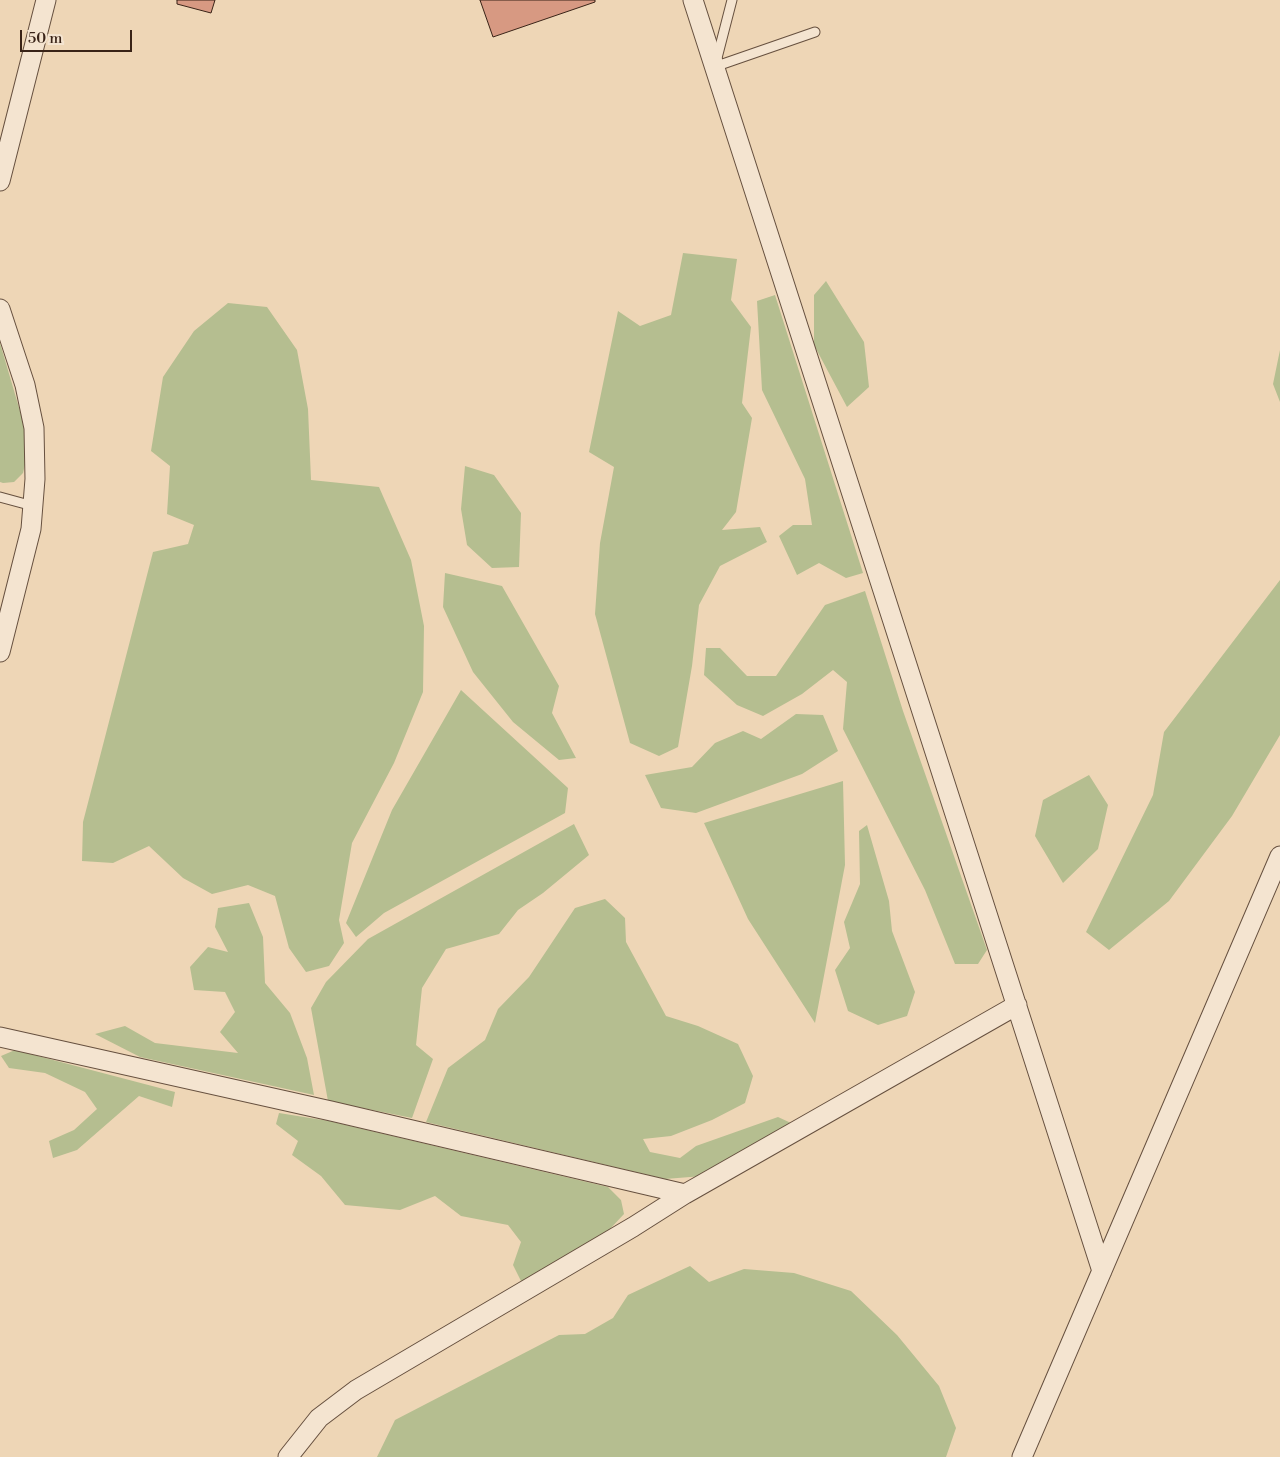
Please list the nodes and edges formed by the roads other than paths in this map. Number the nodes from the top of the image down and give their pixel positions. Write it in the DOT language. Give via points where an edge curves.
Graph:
graph roads {
  1 [pos="46,0"];
  2 [pos="693,0"];
  3 [pos="732,0"];
  4 [pos="815,32"];
  5 [pos="714,67"];
  6 [pos="0,181"];
  7 [pos="0,309"];
  8 [pos="0,497"];
  9 [pos="33,506"];
  10 [pos="0,652"];
  11 [pos="1280,856"];
  12 [pos="1017,1005"];
  13 [pos="0,1037"];
  14 [pos="685,1194"];
  15 [pos="1102,1271"];
  16 [pos="288,1457"];
  17 [pos="1022,1457"];
  1 -- 6 [label="street"];
  2 -- 5 [label="street"];
  3 -- 5 [label="lane"];
  4 -- 5 [label="lane"];
  5 -- 12 [label="street"];
  7 -- 9 [label="street" via="25,385 34,428"];
  8 -- 9 [label="lane"];
  9 -- 10 [label="street" via="31,530"];
  11 -- 15 [label="street"];
  12 -- 14 [label="street"];
  12 -- 15 [label="street"];
  13 -- 14 [label="street"];
  14 -- 16 [label="street" via="356,1390 319,1418"];
  15 -- 17 [label="street"];
}
